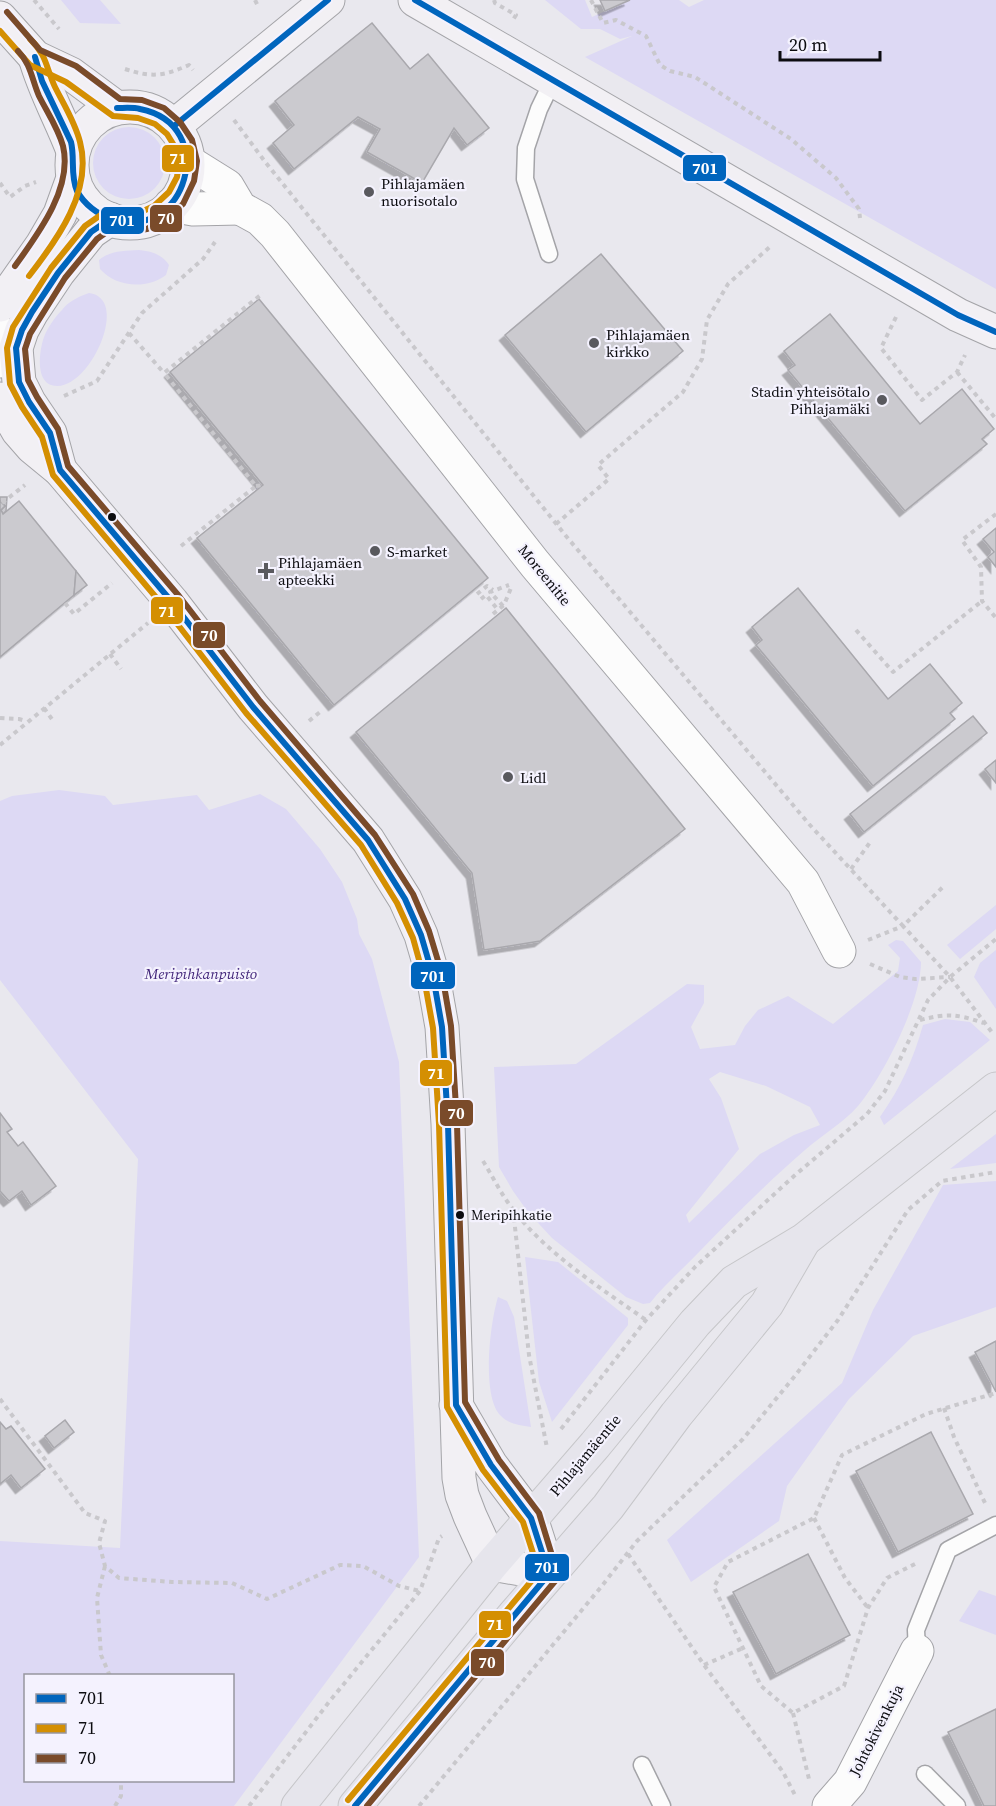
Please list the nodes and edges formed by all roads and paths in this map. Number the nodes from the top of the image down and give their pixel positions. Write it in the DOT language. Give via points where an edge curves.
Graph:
graph roads {
  1 [pos="34,0"];
  2 [pos="255,0"];
  3 [pos="328,0"];
  4 [pos="415,0"];
  5 [pos="591,0"];
  6 [pos="258,6"];
  7 [pos="0,18"];
  8 [pos="63,34"];
  9 [pos="35,57"];
  10 [pos="189,65"];
  11 [pos="117,67"];
  12 [pos="553,80"];
  13 [pos="117,108"];
  14 [pos="233,119"];
  15 [pos="174,126"];
  16 [pos="188,161"];
  17 [pos="64,169"];
  18 [pos="0,183"];
  19 [pos="171,205"];
  20 [pos="240,208"];
  21 [pos="110,219"];
  22 [pos="860,225"];
  23 [pos="774,243"];
  24 [pos="549,254"];
  25 [pos="913,288"];
  26 [pos="263,293"];
  27 [pos="0,305"];
  28 [pos="988,328"];
  29 [pos="129,332"];
  30 [pos="5,347"];
  31 [pos="957,372"];
  32 [pos="164,373"];
  33 [pos="0,399"];
  34 [pos="58,399"];
  35 [pos="996,419"];
  36 [pos="60,470"];
  37 [pos="26,484"];
  38 [pos="263,484"];
  39 [pos="256,486"];
  40 [pos="2,503"];
  41 [pos="996,514"];
  42 [pos="556,524"];
  43 [pos="181,546"];
  44 [pos="117,578"];
  45 [pos="492,590"];
  46 [pos="477,594"];
  47 [pos="481,598"];
  48 [pos="982,601"];
  49 [pos="65,603"];
  50 [pos="172,603"];
  51 [pos="502,606"];
  52 [pos="498,610"];
  53 [pos="493,614"];
  54 [pos="996,618"];
  55 [pos="856,630"];
  56 [pos="110,654"];
  57 [pos="121,669"];
  58 [pos="44,708"];
  59 [pos="0,718"];
  60 [pos="26,722"];
  61 [pos="54,722"];
  62 [pos="0,745"];
  63 [pos="871,841"];
  64 [pos="851,869"];
  65 [pos="945,885"];
  66 [pos="903,926"];
  67 [pos="996,939"];
  68 [pos="839,951"];
  69 [pos="950,976"];
  70 [pos="920,1020"];
  71 [pos="985,1023"];
  72 [pos="994,1035"];
  73 [pos="996,1089"];
  74 [pos="482,1159"];
  75 [pos="996,1172"];
  76 [pos="513,1209"];
  77 [pos="804,1240"];
  78 [pos="646,1320"];
  79 [pos="996,1393"];
  80 [pos="0,1399"];
  81 [pos="456,1405"];
  82 [pos="944,1408"];
  83 [pos="560,1430"];
  84 [pos="553,1438"];
  85 [pos="470,1516"];
  86 [pos="531,1518"];
  87 [pos="814,1518"];
  88 [pos="996,1526"];
  89 [pos="628,1554"];
  90 [pos="492,1564"];
  91 [pos="105,1566"];
  92 [pos="942,1566"];
  93 [pos="549,1574"];
  94 [pos="420,1591"];
  95 [pos="868,1608"];
  96 [pos="743,1648"];
  97 [pos="917,1651"];
  98 [pos="704,1665"];
  99 [pos="109,1674"];
  100 [pos="793,1713"];
  101 [pos="642,1766"];
  102 [pos="925,1774"];
  103 [pos="121,1782"];
  104 [pos="820,1796"];
  105 [pos="115,1806"];
  106 [pos="249,1806"];
  107 [pos="298,1806"];
  108 [pos="355,1806"];
  109 [pos="419,1806"];
  110 [pos="662,1806"];
  111 [pos="800,1806"];
  112 [pos="957,1806"];
  1 -- 8 [label="path"];
  2 -- 6 [label="path"];
  3 -- 15 [label="main road"];
  4 -- 12 [label="main road"];
  5 -- 22 [label="path" via="603,23 616,20 646,36 660,65 695,77 791,139 836,178 859,209"];
  7 -- 9 [label="main road"];
  9 -- 13 [label="main road" via="71,74"];
  9 -- 17 [label="main road" via="62,122"];
  10 -- 11 [label="path" via="164,75 146,76"];
  12 -- 24 [label="lane" via="526,148 525,179"];
  12 -- 25 [label="main road"];
  13 -- 15 [label="main road" via="147,109"];
  13 -- 17 [label="main road" via="85,128"];
  14 -- 42 [label="path"];
  15 -- 16 [label="main road"];
  16 -- 19 [label="main road" via="186,178"];
  16 -- 20 [label="street, Moreenitie" via="227,186"];
  17 -- 18 [label="path" via="10,197"];
  17 -- 21 [label="main road" via="94,211"];
  17 -- 27 [label="main road" via="60,214"];
  19 -- 20 [label="street" via="193,209"];
  19 -- 21 [label="main road" via="150,219 129,223"];
  20 -- 29 [label="path" via="203,259 142,313"];
  20 -- 68 [label="street, Moreenitie" via="260,219 275,234 541,571 803,882"];
  21 -- 30 [label="main road" via="91,232"];
  23 -- 42 [label="path" via="728,284 707,320 702,359 683,392 598,465 609,479"];
  25 -- 28 [label="main road"];
  25 -- 31 [label="path" via="881,348 922,399"];
  26 -- 32 [label="path"];
  28 -- 31 [label="path"];
  29 -- 32 [label="path"];
  29 -- 34 [label="path" via="97,381"];
  30 -- 36 [label="main road" via="29,402 50,433"];
  31 -- 35 [label="path"];
  32 -- 39 [label="path"];
  33 -- 36 [label="main road" via="25,439"];
  36 -- 50 [label="main road"];
  37 -- 40 [label="path"];
  38 -- 39 [label="path"];
  39 -- 43 [label="path"];
  41 -- 48 [label="path" via="962,540 981,567"];
  42 -- 64 [label="path"];
  44 -- 49 [label="path" via="74,614"];
  45 -- 46 [label="path" via="487,586"];
  45 -- 51 [label="path"];
  45 -- 51 [label="path" via="513,584"];
  47 -- 52 [label="path" via="486,595"];
  48 -- 54 [label="path"];
  48 -- 55 [label="path" via="893,672"];
  50 -- 56 [label="path"];
  50 -- 81 [label="main road" via="253,707 368,840 405,899 421,935 442,1027"];
  51 -- 52 [label="path"];
  52 -- 53 [label="path"];
  56 -- 57 [label="path"];
  56 -- 58 [label="path"];
  58 -- 60 [label="path"];
  58 -- 61 [label="path"];
  59 -- 60 [label="path"];
  60 -- 62 [label="path"];
  63 -- 64 [label="path"];
  64 -- 66 [label="path"];
  65 -- 66 [label="path"];
  66 -- 68 [label="path"];
  66 -- 69 [label="path"];
  67 -- 69 [label="path"];
  68 -- 69 [label="path" via="900,977"];
  69 -- 70 [label="path" via="928,1000"];
  69 -- 71 [label="path"];
  70 -- 71 [label="path" via="945,1014"];
  70 -- 78 [label="path" via="885,1091 867,1113 696,1267"];
  71 -- 72 [label="path"];
  73 -- 77 [label="main road, Pihlajamäentie"];
  74 -- 76 [label="path"];
  75 -- 89 [label="path" via="942,1181 908,1210 838,1320 743,1440"];
  76 -- 78 [label="path" via="543,1242"];
  76 -- 84 [label="path" via="529,1355 547,1447"];
  77 -- 86 [label="main road, Pihlajamäentie" via="734,1282"];
  77 -- 93 [label="main road, Pihlajamäentie" via="768,1304 676,1415 608,1507"];
  78 -- 83 [label="path"];
  79 -- 82 [label="path"];
  80 -- 91 [label="path" via="86,1513 105,1521 99,1544"];
  81 -- 85 [label="main road" via="459,1478"];
  81 -- 86 [label="main road" via="490,1465"];
  82 -- 87 [label="path" via="842,1455"];
  82 -- 88 [label="path"];
  85 -- 90 [label="main road"];
  85 -- 94 [label="path" via="439,1538"];
  86 -- 90 [label="main road, Pihlajamäentie"];
  86 -- 93 [label="main road"];
  87 -- 95 [label="path" via="845,1578"];
  87 -- 96 [label="path" via="728,1563 714,1587"];
  88 -- 92 [label="lane" via="948,1550"];
  89 -- 98 [label="path"];
  89 -- 109 [label="path"];
  90 -- 93 [label="main road"];
  90 -- 107 [label="main road, Pihlajamäentie"];
  91 -- 94 [label="path" via="119,1578 232,1583 267,1599 340,1565 363,1566 399,1586"];
  91 -- 99 [label="path" via="97,1598 101,1655"];
  92 -- 95 [label="path" via="921,1561 887,1578"];
  92 -- 97 [label="lane" via="916,1630"];
  93 -- 108 [label="main road, Pihlajamäentie"];
  94 -- 106 [label="path"];
  95 -- 100 [label="path" via="844,1686"];
  96 -- 98 [label="path"];
  96 -- 100 [label="path" via="761,1686"];
  97 -- 104 [label="street, Johtokivenkuja" via="850,1782"];
  98 -- 111 [label="path" via="783,1772"];
  100 -- 104 [label="path"];
  101 -- 110 [label="lane"];
  102 -- 112 [label="lane"];
  103 -- 105 [label="path" via="121,1796"];
}
